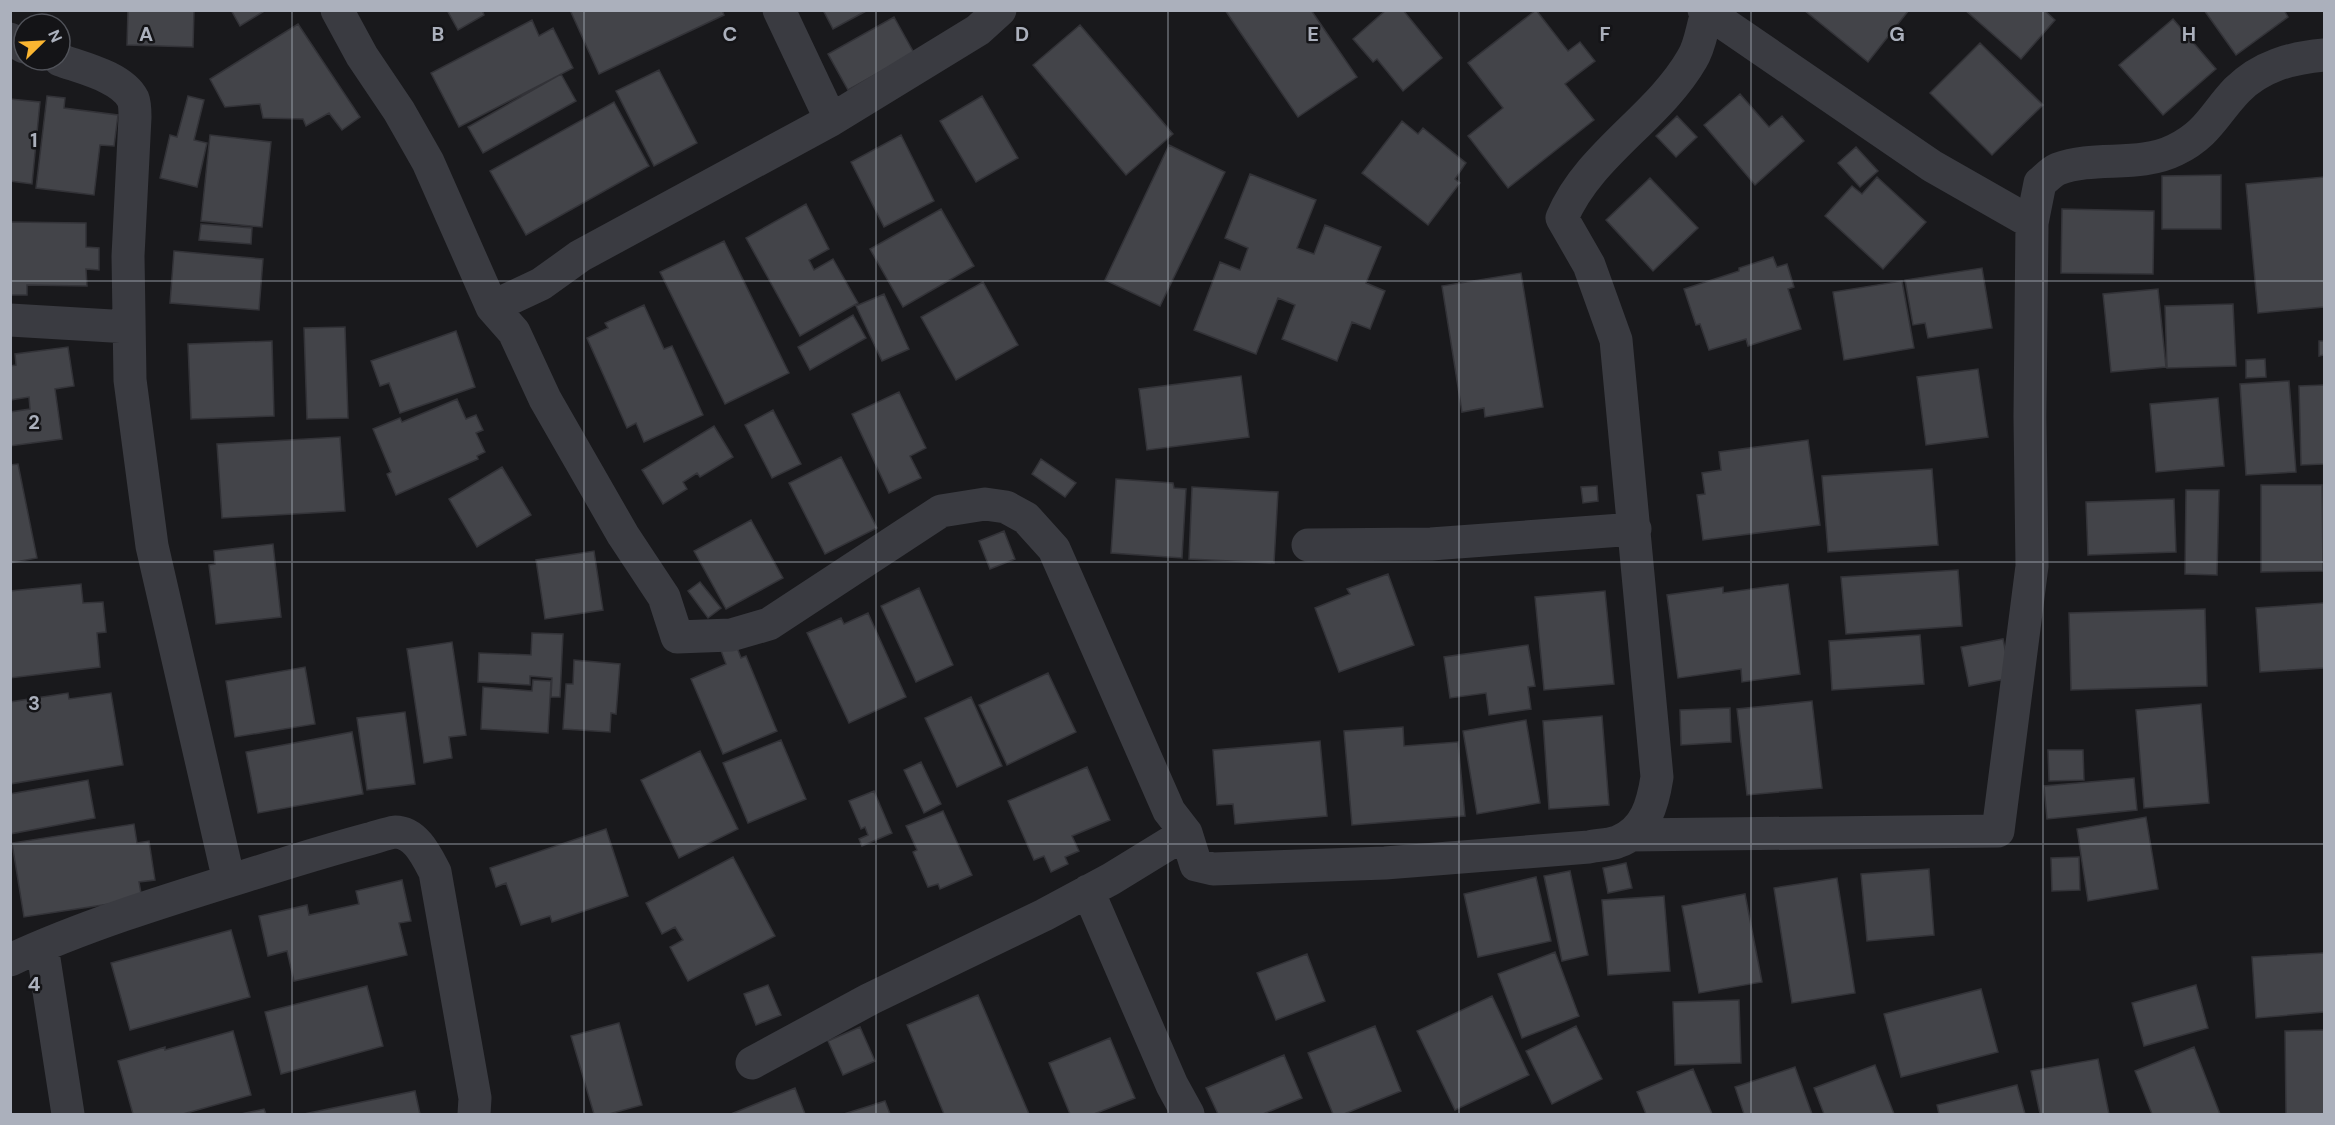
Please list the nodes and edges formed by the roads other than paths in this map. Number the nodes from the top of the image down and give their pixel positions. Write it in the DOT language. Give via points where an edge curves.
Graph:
graph roads {
  1 [pos="336,10"];
  2 [pos="779,10"];
  3 [pos="1000,10"];
  4 [pos="1706,11"];
  5 [pos="2325,56"];
  6 [pos="72,64"];
  7 [pos="831,120"];
  8 [pos="2032,223"];
  9 [pos="492,307"];
  10 [pos="10,320"];
  11 [pos="129,327"];
  12 [pos="1635,529"];
  13 [pos="1308,545"];
  14 [pos="1186,833"];
  15 [pos="1630,835"];
  16 [pos="229,881"];
  17 [pos="1088,891"];
  18 [pos="42,946"];
  19 [pos="10,960"];
  20 [pos="752,1063"];
  21 [pos="68,1114"];
  22 [pos="474,1114"];
  23 [pos="1188,1114"];
  1 -- 9 [label="street" via="428,162"];
  2 -- 7 [label="street"];
  3 -- 7 [label="street" via="978,30"];
  4 -- 8 [label="street" via="1932,166"];
  4 -- 12 [label="street" via="1693,58 1583,182 1562,218 1589,265 1616,340"];
  5 -- 8 [label="street" via="2280,62 2262,70 2237,90 2207,129 2190,143 2163,156 2056,170 2040,183"];
  6 -- 11 [label="street" via="124,86 134,100"];
  7 -- 9 [label="street" via="580,256 541,284"];
  8 -- 15 [label="street" via="2032,566 1998,831"];
  9 -- 14 [label="street" via="514,332 545,399 623,536 664,597 677,636 731,635 769,624 941,511 985,504 1006,507 1026,518 1054,549 1169,811"];
  10 -- 11 [label="street"];
  11 -- 16 [label="street" via="130,380 152,546"];
  12 -- 13 [label="street" via="1431,544"];
  12 -- 15 [label="street" via="1657,777 1645,821"];
  14 -- 15 [label="street" via="1196,865 1213,869 1442,859 1589,847 1617,842"];
  14 -- 17 [label="street"];
  16 -- 18 [label="street"];
  16 -- 22 [label="street" via="396,832 411,836 435,872 475,1098"];
  17 -- 20 [label="street" via="870,999"];
  17 -- 23 [label="street"];
  18 -- 19 [label="street"];
  18 -- 21 [label="street"];
}
